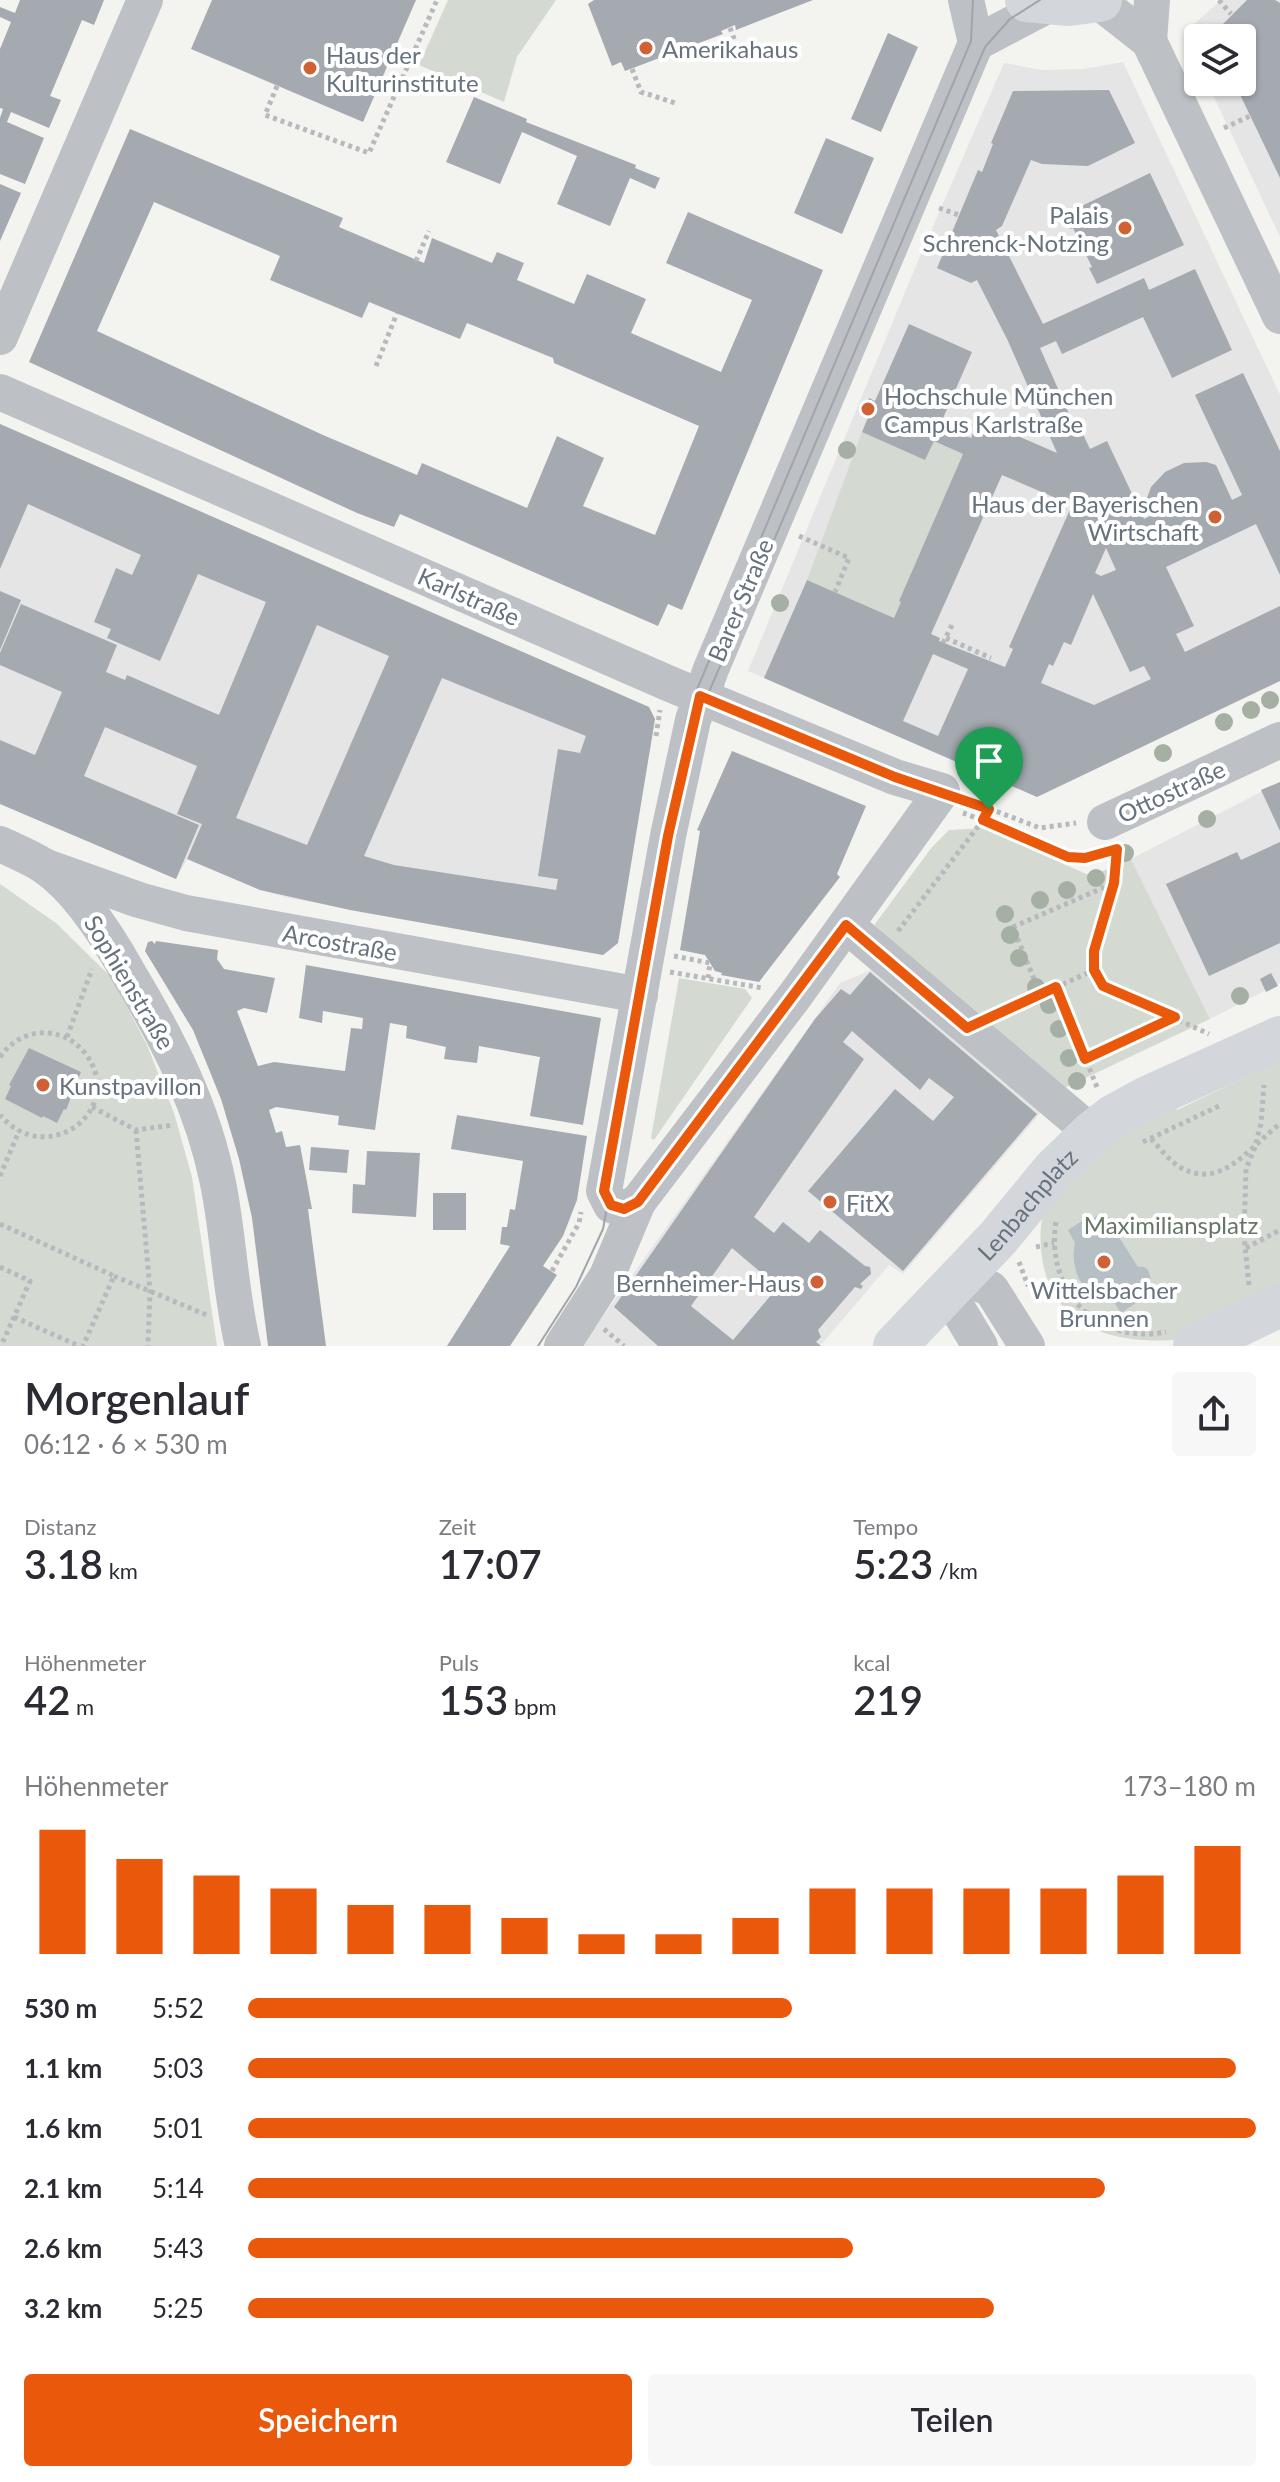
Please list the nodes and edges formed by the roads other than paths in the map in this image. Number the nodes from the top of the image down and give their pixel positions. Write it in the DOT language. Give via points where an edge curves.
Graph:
graph roads {
  1 [pos="145,0"];
  2 [pos="966,0"];
  3 [pos="1099,0"];
  4 [pos="1152,0"];
  5 [pos="1039,2"];
  6 [pos="1149,41"];
  7 [pos="976,43"];
  8 [pos="1280,316"];
  9 [pos="0,337"];
  10 [pos="0,392"];
  11 [pos="700,696"];
  12 [pos="1280,740"];
  13 [pos="1115,828"];
  14 [pos="0,844"];
  15 [pos="46,867"];
  16 [pos="846,925"];
  17 [pos="640,995"];
  18 [pos="1280,1038"];
  19 [pos="1092,1133"];
  20 [pos="638,1202"];
  21 [pos="954,1283"];
  22 [pos="1265,1298"];
  23 [pos="1193,1338"];
  24 [pos="243,1346"];
  25 [pos="562,1346"];
  26 [pos="895,1346"];
  27 [pos="980,1346"];
  28 [pos="1027,1346"];
  1 -- 9 [label="street"];
  2 -- 7 [label="street"];
  3 -- 5 [label="main road"];
  3 -- 6 [label="street"];
  4 -- 6 [label="street"];
  5 -- 7 [label="street"];
  6 -- 8 [label="street"];
  7 -- 11 [label="street, Barer Straße"];
  10 -- 11 [label="street, Karlstraße"];
  11 -- 16 [label="street, Karlstraße" via="938,798"];
  11 -- 17 [label="street, Barer Straße"];
  12 -- 13 [label="street, Ottostraße"];
  14 -- 15 [label="street, Sophienstraße"];
  15 -- 17 [label="street, Arcostraße" via="186,913"];
  15 -- 24 [label="street, Sophienstraße" via="111,942 187,1082 218,1182"];
  16 -- 19 [label="street"];
  16 -- 20 [label="street"];
  17 -- 20 [label="street, Barer Straße" via="604,1191 611,1205 624,1209"];
  18 -- 19 [label="main road" via="1147,1098"];
  19 -- 21 [label="main road, Lenbachplatz"];
  20 -- 25 [label="street" via="607,1276"];
  21 -- 26 [label="main road, Lenbachplatz"];
  21 -- 27 [label="street"];
  21 -- 28 [label="street, Lenbachplatz" via="991,1289"];
  22 -- 23 [label="main road"];
}
